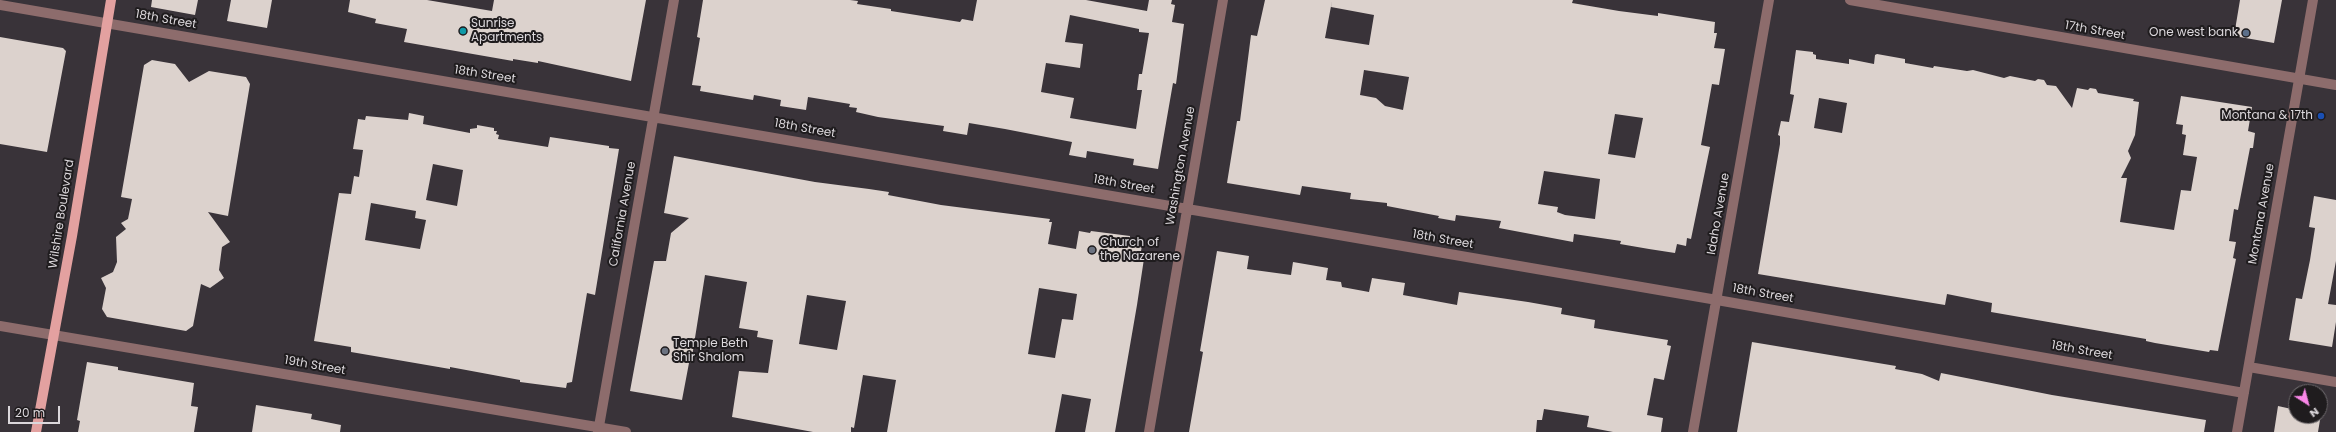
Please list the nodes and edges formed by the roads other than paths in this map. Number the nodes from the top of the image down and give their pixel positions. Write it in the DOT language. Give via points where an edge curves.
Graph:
graph roads {
  1 [pos="110,0"];
  2 [pos="674,0"];
  3 [pos="1223,0"];
  4 [pos="1769,0"];
  5 [pos="1850,0"];
  6 [pos="2313,0"];
  7 [pos="0,4"];
  8 [pos="107,23"];
  9 [pos="2298,79"];
  10 [pos="2336,85"];
  11 [pos="653,116"];
  12 [pos="1187,210"];
  13 [pos="1717,300"];
  14 [pos="0,326"];
  15 [pos="54,334"];
  16 [pos="2249,367"];
  17 [pos="2336,382"];
  18 [pos="2244,393"];
  19 [pos="598,429"];
  20 [pos="36,432"];
  21 [pos="626,432"];
  22 [pos="1149,432"];
  23 [pos="1693,432"];
  24 [pos="2237,432"];
  1 -- 8 [label="main road, Wilshire Boulevard"];
  2 -- 11 [label="street, California Avenue"];
  3 -- 12 [label="street, Washington Avenue"];
  4 -- 13 [label="street, Idaho Avenue"];
  5 -- 9 [label="street, 17th Street"];
  6 -- 9 [label="street, Montana Avenue"];
  7 -- 8 [label="street, 18th Street"];
  8 -- 11 [label="street, 18th Street"];
  8 -- 15 [label="main road, Wilshire Boulevard"];
  9 -- 10 [label="street, 17th Street"];
  9 -- 16 [label="street, Montana Avenue"];
  11 -- 12 [label="street, 18th Street"];
  11 -- 19 [label="street, California Avenue"];
  12 -- 13 [label="street, 18th Street"];
  12 -- 22 [label="street, Washington Avenue"];
  13 -- 18 [label="street, 18th Street"];
  13 -- 23 [label="street, Idaho Avenue"];
  14 -- 15 [label="street, 19th Street"];
  15 -- 19 [label="street, 19th Street"];
  15 -- 20 [label="main road, Wilshire Boulevard"];
  16 -- 17 [label="street"];
  16 -- 18 [label="street, Montana Avenue"];
  18 -- 24 [label="street, Montana Avenue"];
  19 -- 21 [label="street, 19th Street"];
}
